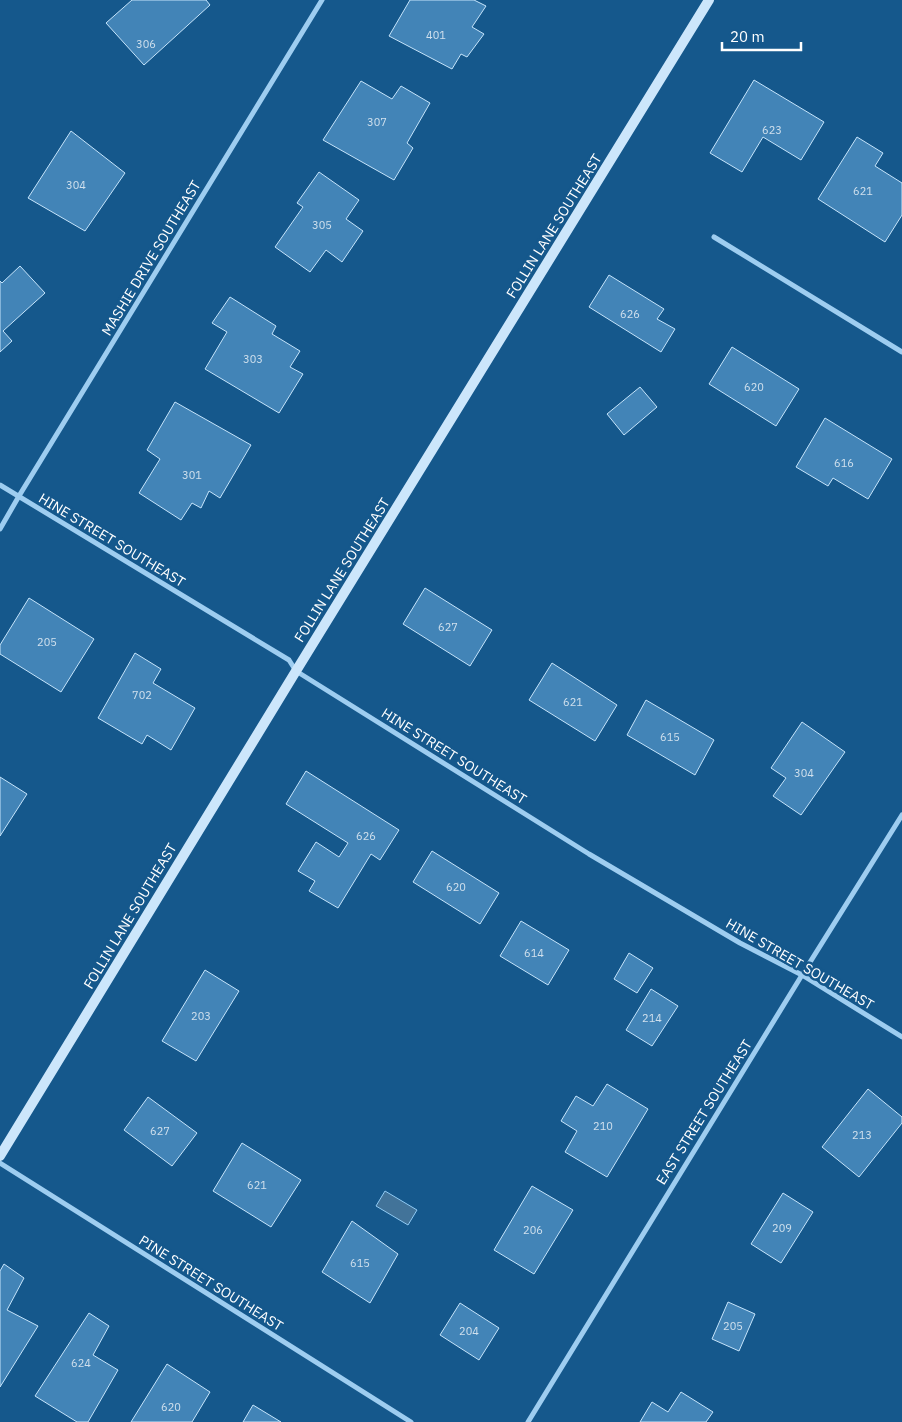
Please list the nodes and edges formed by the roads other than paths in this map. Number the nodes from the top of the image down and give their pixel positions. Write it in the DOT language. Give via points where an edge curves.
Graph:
graph roads {
  1 [pos="322,0"];
  2 [pos="709,0"];
  3 [pos="714,237"];
  4 [pos="902,352"];
  5 [pos="0,485"];
  6 [pos="19,496"];
  7 [pos="0,529"];
  8 [pos="296,671"];
  9 [pos="902,815"];
  10 [pos="802,975"];
  11 [pos="902,1037"];
  12 [pos="0,1156"];
  13 [pos="0,1163"];
  14 [pos="411,1422"];
  15 [pos="528,1422"];
  1 -- 6 [label="street, MASHIE DRIVE SOUTHEAST"];
  2 -- 8 [label="street, FOLLIN LANE SOUTHEAST"];
  3 -- 4 [label="street"];
  5 -- 6 [label="street, HINE STREET SOUTHEAST"];
  6 -- 7 [label="street, MASHIE DRIVE SOUTHEAST"];
  6 -- 8 [label="street, HINE STREET SOUTHEAST" via="289,660"];
  8 -- 10 [label="street, HINE STREET SOUTHEAST" via="590,854 740,943"];
  8 -- 12 [label="street, FOLLIN LANE SOUTHEAST"];
  9 -- 10 [label="street, EAST STREET SOUTHEAST"];
  10 -- 11 [label="street, HINE STREET SOUTHEAST"];
  10 -- 15 [label="street, EAST STREET SOUTHEAST"];
  13 -- 14 [label="street, PINE STREET SOUTHEAST"];
}
